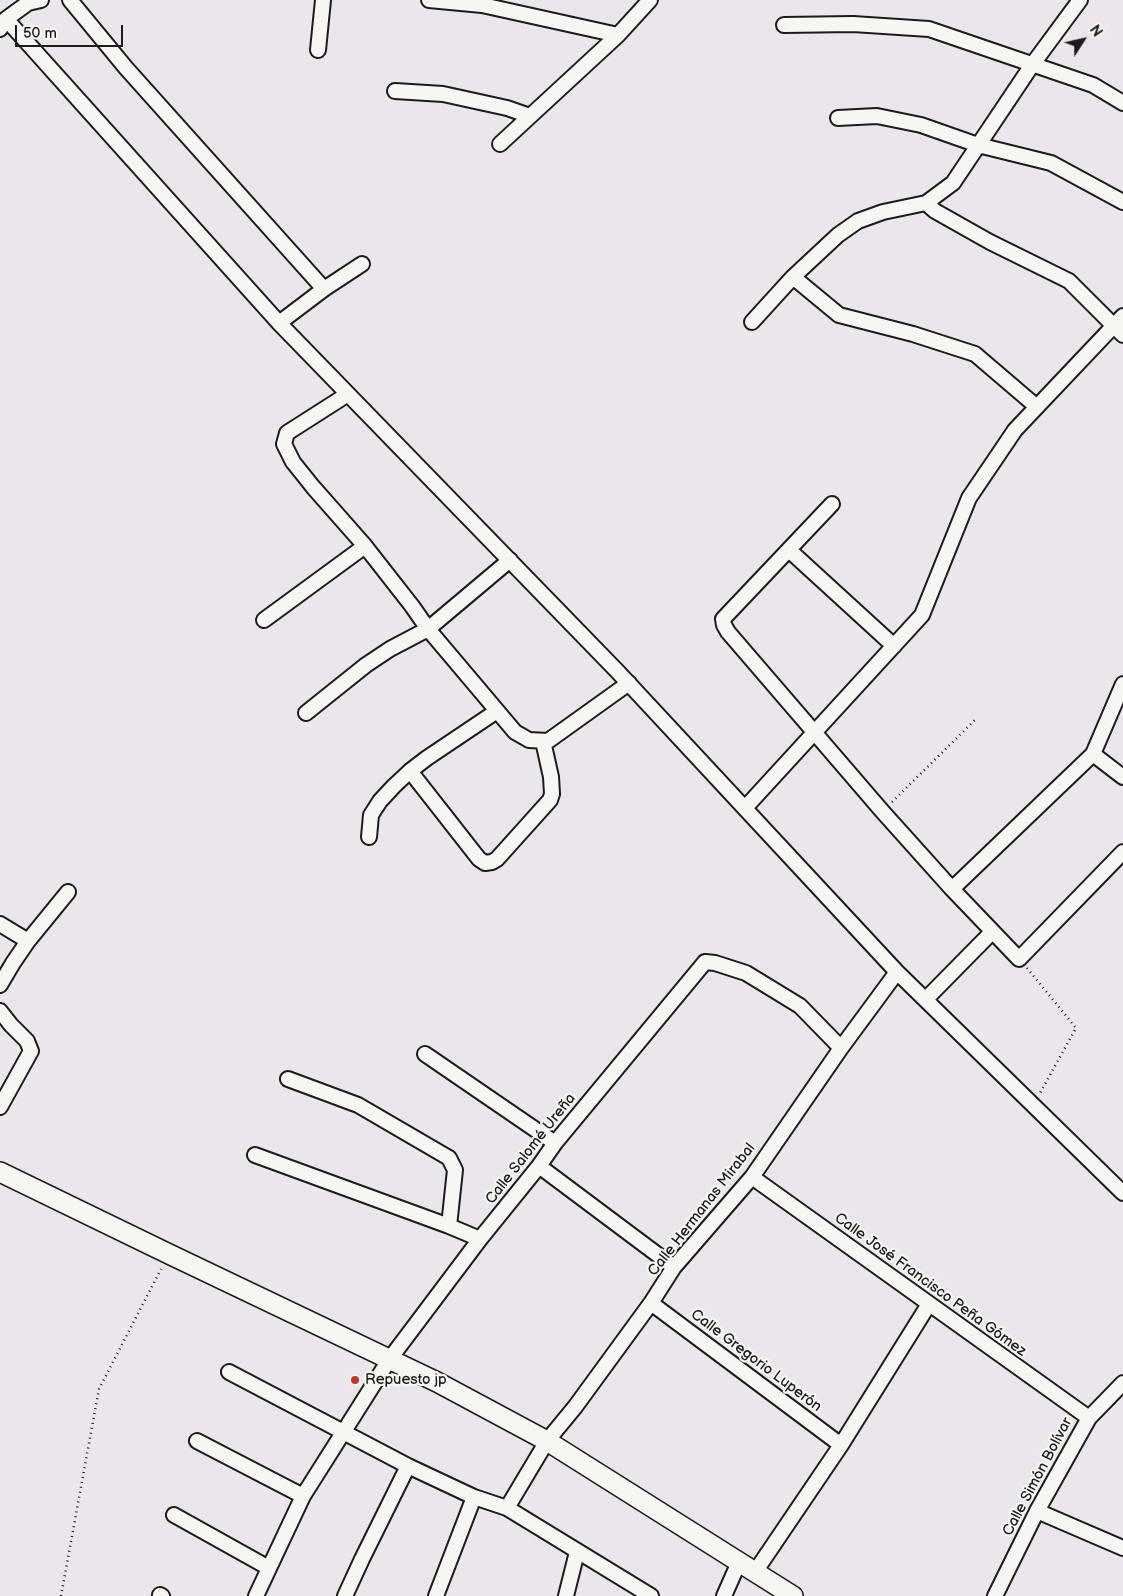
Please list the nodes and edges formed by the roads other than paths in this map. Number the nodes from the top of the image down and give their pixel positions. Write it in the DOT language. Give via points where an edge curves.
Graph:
graph roads {
  1 [pos="41,0"];
  2 [pos="70,0"];
  3 [pos="323,0"];
  4 [pos="429,0"];
  5 [pos="650,0"];
  6 [pos="1080,0"];
  7 [pos="3,24"];
  8 [pos="784,25"];
  9 [pos="618,35"];
  10 [pos="318,50"];
  11 [pos="1032,65"];
  12 [pos="395,91"];
  13 [pos="1123,102"];
  14 [pos="530,116"];
  15 [pos="838,118"];
  16 [pos="500,144"];
  17 [pos="978,145"];
  18 [pos="1123,202"];
  19 [pos="926,203"];
  20 [pos="362,264"];
  21 [pos="793,276"];
  22 [pos="324,289"];
  23 [pos="752,322"];
  24 [pos="279,323"];
  25 [pos="1120,325"];
  26 [pos="348,394"];
  27 [pos="1037,407"];
  28 [pos="832,504"];
  29 [pos="366,546"];
  30 [pos="788,550"];
  31 [pos="510,560"];
  32 [pos="264,620"];
  33 [pos="428,630"];
  34 [pos="894,646"];
  35 [pos="629,684"];
  36 [pos="1123,684"];
  37 [pos="497,711"];
  38 [pos="306,713"];
  39 [pos="814,732"];
  40 [pos="543,740"];
  41 [pos="1093,754"];
  42 [pos="410,771"];
  43 [pos="1123,777"];
  44 [pos="745,808"];
  45 [pos="368,837"];
  46 [pos="1123,852"];
  47 [pos="952,889"];
  48 [pos="68,892"];
  49 [pos="0,924"];
  50 [pos="992,932"];
  51 [pos="28,941"];
  52 [pos="4,971"];
  53 [pos="897,972"];
  54 [pos="0,985"];
  55 [pos="926,999"];
  56 [pos="0,1012"];
  57 [pos="841,1048"];
  58 [pos="425,1054"];
  59 [pos="288,1079"];
  60 [pos="0,1107"];
  61 [pos="555,1142"];
  62 [pos="255,1155"];
  63 [pos="539,1166"];
  64 [pos="0,1172"];
  65 [pos="752,1177"];
  66 [pos="1123,1193"];
  67 [pos="449,1226"];
  68 [pos="480,1239"];
  69 [pos="674,1267"];
  70 [pos="651,1303"];
  71 [pos="929,1304"];
  72 [pos="389,1360"];
  73 [pos="229,1372"];
  74 [pos="1123,1382"];
  75 [pos="1089,1418"];
  76 [pos="343,1430"];
  77 [pos="198,1441"];
  78 [pos="547,1441"];
  79 [pos="841,1445"];
  80 [pos="408,1466"];
  81 [pos="303,1496"];
  82 [pos="474,1497"];
  83 [pos="507,1508"];
  84 [pos="1037,1511"];
  85 [pos="174,1516"];
  86 [pos="1123,1548"];
  87 [pos="577,1552"];
  88 [pos="739,1562"];
  89 [pos="269,1568"];
  90 [pos="755,1572"];
  91 [pos="256,1596"];
  92 [pos="345,1596"];
  93 [pos="436,1596"];
  94 [pos="566,1596"];
  95 [pos="651,1596"];
  96 [pos="724,1596"];
  97 [pos="793,1596"];
  98 [pos="995,1596"];
  1 -- 7 [label="street" via="28,4"];
  2 -- 22 [label="street" via="126,68"];
  3 -- 10 [label="street"];
  4 -- 9 [label="street" via="482,5"];
  5 -- 9 [label="street"];
  6 -- 11 [label="street"];
  7 -- 24 [label="street"];
  8 -- 11 [label="street" via="853,24 928,29"];
  9 -- 14 [label="street"];
  11 -- 13 [label="street" via="1093,85"];
  11 -- 17 [label="street"];
  12 -- 14 [label="street" via="442,94"];
  14 -- 16 [label="street"];
  15 -- 17 [label="street" via="877,116 922,125"];
  17 -- 18 [label="street" via="1051,163"];
  17 -- 19 [label="street" via="953,183"];
  19 -- 21 [label="street" via="858,220"];
  19 -- 25 [label="street" via="990,242 1069,281"];
  20 -- 22 [label="street"];
  21 -- 23 [label="street"];
  21 -- 27 [label="street" via="839,314 975,354"];
  22 -- 24 [label="street"];
  24 -- 26 [label="street"];
  25 -- 27 [label="street"];
  26 -- 29 [label="street" via="287,433 284,444 293,462 313,487"];
  26 -- 31 [label="street"];
  27 -- 34 [label="street" via="1015,430 969,498 922,615"];
  28 -- 30 [label="street"];
  29 -- 32 [label="street"];
  29 -- 33 [label="street"];
  30 -- 34 [label="street"];
  30 -- 39 [label="street" via="723,619 724,625"];
  31 -- 33 [label="street"];
  31 -- 35 [label="street"];
  33 -- 37 [label="street"];
  33 -- 38 [label="street" via="366,665"];
  34 -- 39 [label="street"];
  35 -- 40 [label="street" via="553,738"];
  35 -- 44 [label="street"];
  36 -- 41 [label="street"];
  37 -- 40 [label="street" via="515,732 529,740"];
  37 -- 42 [label="street"];
  39 -- 44 [label="street"];
  39 -- 47 [label="street"];
  40 -- 42 [label="street" via="551,777 550,800 492,862 479,859"];
  41 -- 43 [label="street"];
  41 -- 47 [label="street"];
  42 -- 45 [label="street" via="380,801 371,815"];
  44 -- 53 [label="street"];
  46 -- 50 [label="street" via="1020,959"];
  47 -- 50 [label="street"];
  48 -- 51 [label="street"];
  49 -- 51 [label="street"];
  50 -- 55 [label="street"];
  51 -- 52 [label="street"];
  52 -- 54 [label="street"];
  53 -- 55 [label="street"];
  53 -- 57 [label="street, Calle Hermanas Mirabal"];
  55 -- 66 [label="street"];
  56 -- 60 [label="street" via="27,1041 31,1051"];
  57 -- 61 [label="street, Calle Salomé Ureña" via="800,1006 746,973 705,962"];
  57 -- 65 [label="street, Calle Hermanas Mirabal"];
  58 -- 61 [label="street"];
  59 -- 67 [label="street" via="358,1105 449,1158 455,1170"];
  61 -- 63 [label="street, Calle Salomé Ureña"];
  62 -- 67 [label="street"];
  63 -- 68 [label="street, Calle Salomé Ureña"];
  63 -- 69 [label="street"];
  64 -- 72 [label="street"];
  65 -- 69 [label="street, Calle Hermanas Mirabal"];
  65 -- 71 [label="street, Calle José Francisco Peña Gómez"];
  67 -- 68 [label="street"];
  68 -- 72 [label="street, Calle Salomé Ureña"];
  69 -- 70 [label="street, Calle Hermanas Mirabal"];
  70 -- 78 [label="street, Calle Hermanas Mirabal"];
  70 -- 79 [label="street, Calle Gregorio Luperón"];
  71 -- 75 [label="street, Calle José Francisco Peña Gómez"];
  71 -- 79 [label="street"];
  72 -- 76 [label="street, Calle Salomé Ureña"];
  72 -- 78 [label="street"];
  73 -- 76 [label="street"];
  74 -- 75 [label="street, Calle Simón Bolívar"];
  75 -- 84 [label="street, Calle Simón Bolívar"];
  76 -- 80 [label="street"];
  76 -- 81 [label="street, Calle Salomé Ureña"];
  77 -- 81 [label="street"];
  78 -- 83 [label="street, Calle Hermanas Mirabal"];
  78 -- 88 [label="street"];
  79 -- 90 [label="street"];
  80 -- 82 [label="street"];
  80 -- 92 [label="street"];
  81 -- 89 [label="street, Calle Salomé Ureña"];
  82 -- 83 [label="street"];
  82 -- 93 [label="street"];
  83 -- 87 [label="street"];
  84 -- 86 [label="street"];
  84 -- 98 [label="street, Calle Simón Bolívar"];
  85 -- 89 [label="street"];
  87 -- 94 [label="street"];
  87 -- 95 [label="street"];
  88 -- 90 [label="street"];
  88 -- 96 [label="street"];
  89 -- 91 [label="street, Calle Salomé Ureña"];
  90 -- 97 [label="street"];
}
